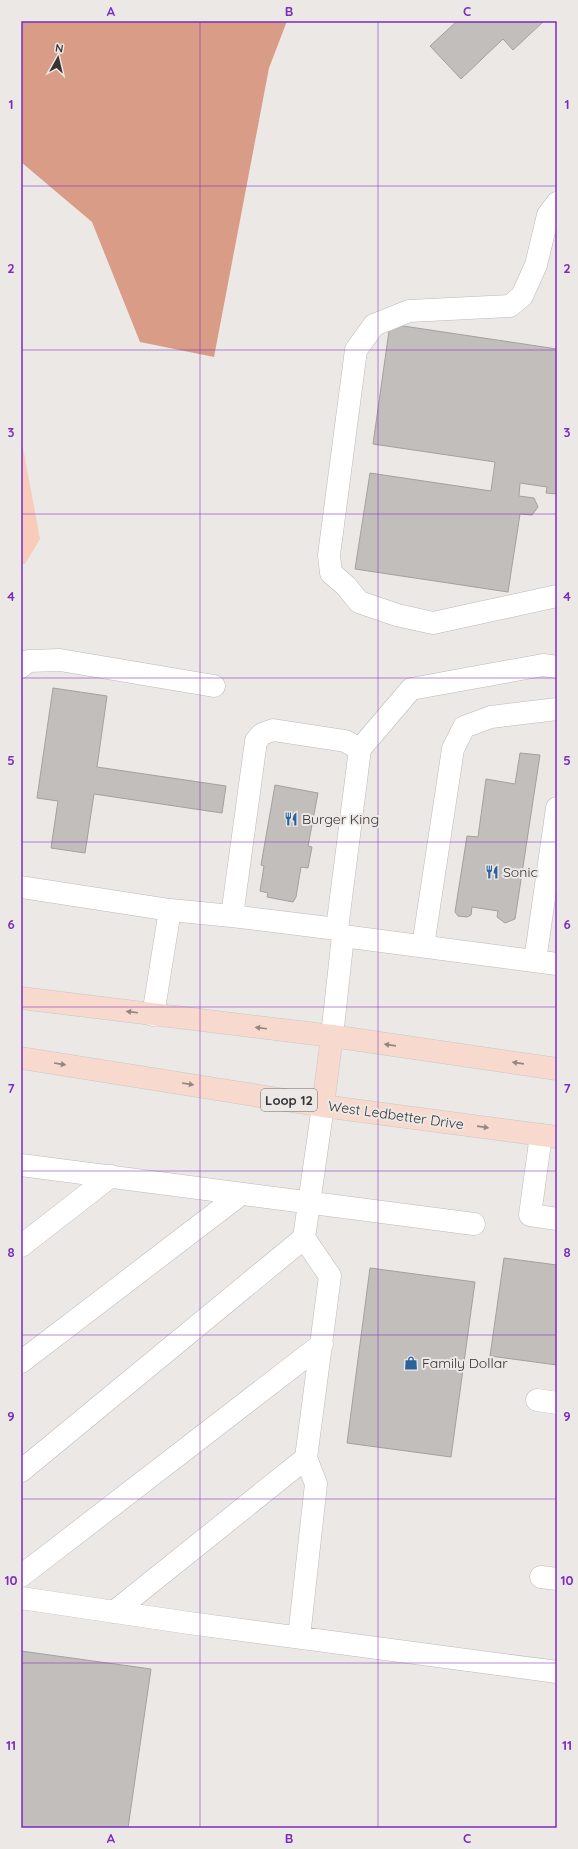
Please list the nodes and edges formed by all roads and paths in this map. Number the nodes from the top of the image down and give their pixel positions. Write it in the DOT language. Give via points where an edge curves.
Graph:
graph roads {
  1 [pos="557,203"];
  2 [pos="557,596"];
  3 [pos="21,667"];
  4 [pos="557,667"];
  5 [pos="214,686"];
  6 [pos="557,709"];
  7 [pos="360,749"];
  8 [pos="557,808"];
  9 [pos="21,887"];
  10 [pos="170,910"];
  11 [pos="232,916"];
  12 [pos="340,932"];
  13 [pos="423,946"];
  14 [pos="535,961"];
  15 [pos="557,964"];
  16 [pos="21,998"];
  17 [pos="153,1015"];
  18 [pos="332,1036"];
  19 [pos="21,1058"];
  20 [pos="557,1069"];
  21 [pos="323,1106"];
  22 [pos="549,1136"];
  23 [pos="21,1165"];
  24 [pos="110,1176"];
  25 [pos="242,1194"];
  26 [pos="309,1203"];
  27 [pos="557,1219"];
  28 [pos="474,1224"];
  29 [pos="304,1238"];
  30 [pos="21,1246"];
  31 [pos="322,1344"];
  32 [pos="21,1362"];
  33 [pos="306,1458"];
  34 [pos="21,1472"];
  35 [pos="21,1576"];
  36 [pos="21,1598"];
  37 [pos="114,1612"];
  38 [pos="298,1637"];
  39 [pos="557,1672"];
  1 -- 2 [label="lane" via="548,215 536,266 522,296 510,306 409,311 374,325 356,350 329,555 331,573 359,602 397,615 433,623"];
  3 -- 5 [label="lane" via="28,661 60,660"];
  4 -- 7 [label="lane" via="543,665 411,689"];
  6 -- 13 [label="lane" via="491,717 464,727 453,749"];
  7 -- 11 [label="lane" via="345,741 273,730 262,734 256,741"];
  7 -- 12 [label="lane"];
  8 -- 14 [label="lane"];
  9 -- 10 [label="lane"];
  10 -- 11 [label="lane"];
  10 -- 17 [label="lane"];
  11 -- 12 [label="lane"];
  12 -- 13 [label="lane"];
  12 -- 18 [label="lane"];
  13 -- 14 [label="lane"];
  14 -- 15 [label="lane"];
  17 -- 16 [label="main road, one-way"];
  18 -- 17 [label="main road, one-way"];
  20 -- 18 [label="main road, one-way"];
  18 -- 21 [label="main road"];
  19 -- 21 [label="main road, West Ledbetter Drive / Loop 12, one-way"];
  21 -- 22 [label="main road, West Ledbetter Drive / Loop 12, one-way"];
  21 -- 26 [label="lane"];
  22 -- 27 [label="lane" via="530,1215"];
  23 -- 24 [label="lane"];
  24 -- 25 [label="lane"];
  24 -- 30 [label="lane"];
  25 -- 26 [label="lane"];
  25 -- 32 [label="lane"];
  26 -- 28 [label="lane"];
  26 -- 29 [label="lane"];
  29 -- 31 [label="lane" via="330,1276"];
  29 -- 34 [label="lane"];
  31 -- 33 [label="lane"];
  31 -- 35 [label="lane"];
  33 -- 37 [label="lane"];
  33 -- 38 [label="lane" via="316,1484"];
  36 -- 37 [label="lane"];
  37 -- 38 [label="lane"];
  38 -- 39 [label="lane"];
}
